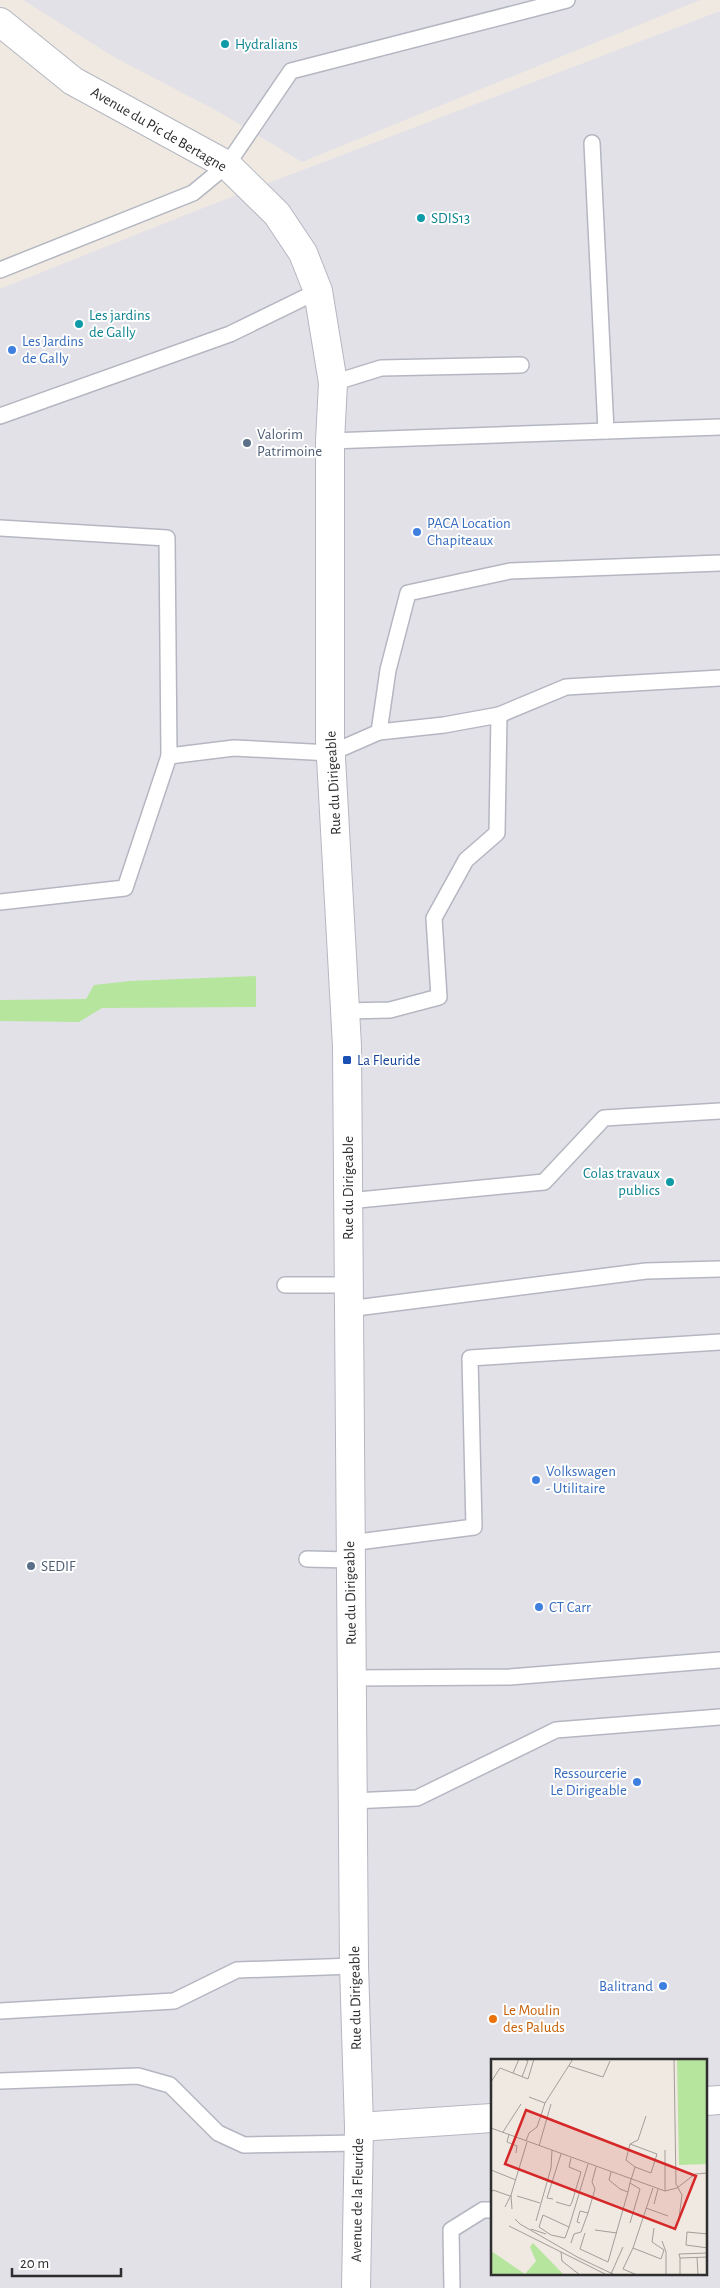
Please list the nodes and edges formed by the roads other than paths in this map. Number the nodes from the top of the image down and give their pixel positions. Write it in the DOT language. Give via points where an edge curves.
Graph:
graph roads {
  1 [pos="567,0"];
  2 [pos="0,22"];
  3 [pos="592,143"];
  4 [pos="227,165"];
  5 [pos="302,253"];
  6 [pos="0,270"];
  7 [pos="318,291"];
  8 [pos="521,365"];
  9 [pos="333,383"];
  10 [pos="0,416"];
  11 [pos="720,426"];
  12 [pos="606,431"];
  13 [pos="330,441"];
  14 [pos="0,528"];
  15 [pos="720,564"];
  16 [pos="720,678"];
  17 [pos="499,715"];
  18 [pos="379,732"];
  19 [pos="331,753"];
  20 [pos="169,756"];
  21 [pos="0,902"];
  22 [pos="345,1011"];
  23 [pos="720,1111"];
  24 [pos="348,1201"];
  25 [pos="720,1270"];
  26 [pos="285,1285"];
  27 [pos="348,1297"];
  28 [pos="720,1342"];
  29 [pos="350,1551"];
  30 [pos="307,1559"];
  31 [pos="720,1660"];
  32 [pos="352,1678"];
  33 [pos="720,1717"];
  34 [pos="352,1801"];
  35 [pos="354,1966"];
  36 [pos="0,2011"];
  37 [pos="0,2081"];
  38 [pos="491,2118"];
  39 [pos="358,2135"];
  40 [pos="491,2210"];
  41 [pos="356,2288"];
  42 [pos="452,2288"];
  1 -- 4 [label="lane" via="291,71"];
  2 -- 4 [label="street, Avenue du Pic de Bertagne" via="73,81"];
  3 -- 12 [label="lane"];
  4 -- 5 [label="street, Avenue du Pic de Bertagne" via="277,214"];
  4 -- 6 [label="lane" via="193,193"];
  5 -- 7 [label="street, Rue du Dirigeable"];
  7 -- 9 [label="street, Rue du Dirigeable"];
  7 -- 10 [label="lane" via="230,334"];
  8 -- 9 [label="lane" via="381,368"];
  9 -- 13 [label="street, Rue du Dirigeable"];
  11 -- 12 [label="lane"];
  12 -- 13 [label="lane"];
  13 -- 19 [label="street, Rue du Dirigeable"];
  14 -- 20 [label="lane" via="167,538"];
  15 -- 18 [label="lane" via="510,571 408,593 388,670"];
  16 -- 17 [label="lane" via="566,687"];
  17 -- 18 [label="lane"];
  17 -- 22 [label="lane" via="497,833 466,860 434,918 439,997 390,1010"];
  18 -- 19 [label="lane"];
  19 -- 20 [label="lane" via="234,748"];
  19 -- 22 [label="street, Rue du Dirigeable"];
  20 -- 21 [label="lane" via="125,888"];
  22 -- 24 [label="street, Rue du Dirigeable"];
  23 -- 24 [label="lane" via="604,1118 544,1182"];
  24 -- 27 [label="street, Rue du Dirigeable"];
  25 -- 27 [label="lane" via="646,1271"];
  26 -- 27 [label="lane"];
  27 -- 29 [label="street, Rue du Dirigeable"];
  28 -- 29 [label="lane" via="470,1358 474,1528"];
  29 -- 30 [label="lane"];
  29 -- 32 [label="street, Rue du Dirigeable"];
  31 -- 32 [label="lane" via="510,1677"];
  32 -- 34 [label="street, Rue du Dirigeable"];
  33 -- 34 [label="lane" via="556,1730 416,1798"];
  34 -- 35 [label="street, Rue du Dirigeable"];
  35 -- 36 [label="lane" via="237,1970 174,2001"];
  35 -- 39 [label="street, Rue du Dirigeable"];
  37 -- 39 [label="lane" via="138,2076 170,2085 218,2133 244,2145"];
  38 -- 39 [label="street, Avenue de la Fleuride"];
  39 -- 41 [label="street, Avenue de la Fleuride"];
  40 -- 42 [label="lane" via="483,2210 451,2230"];
}
